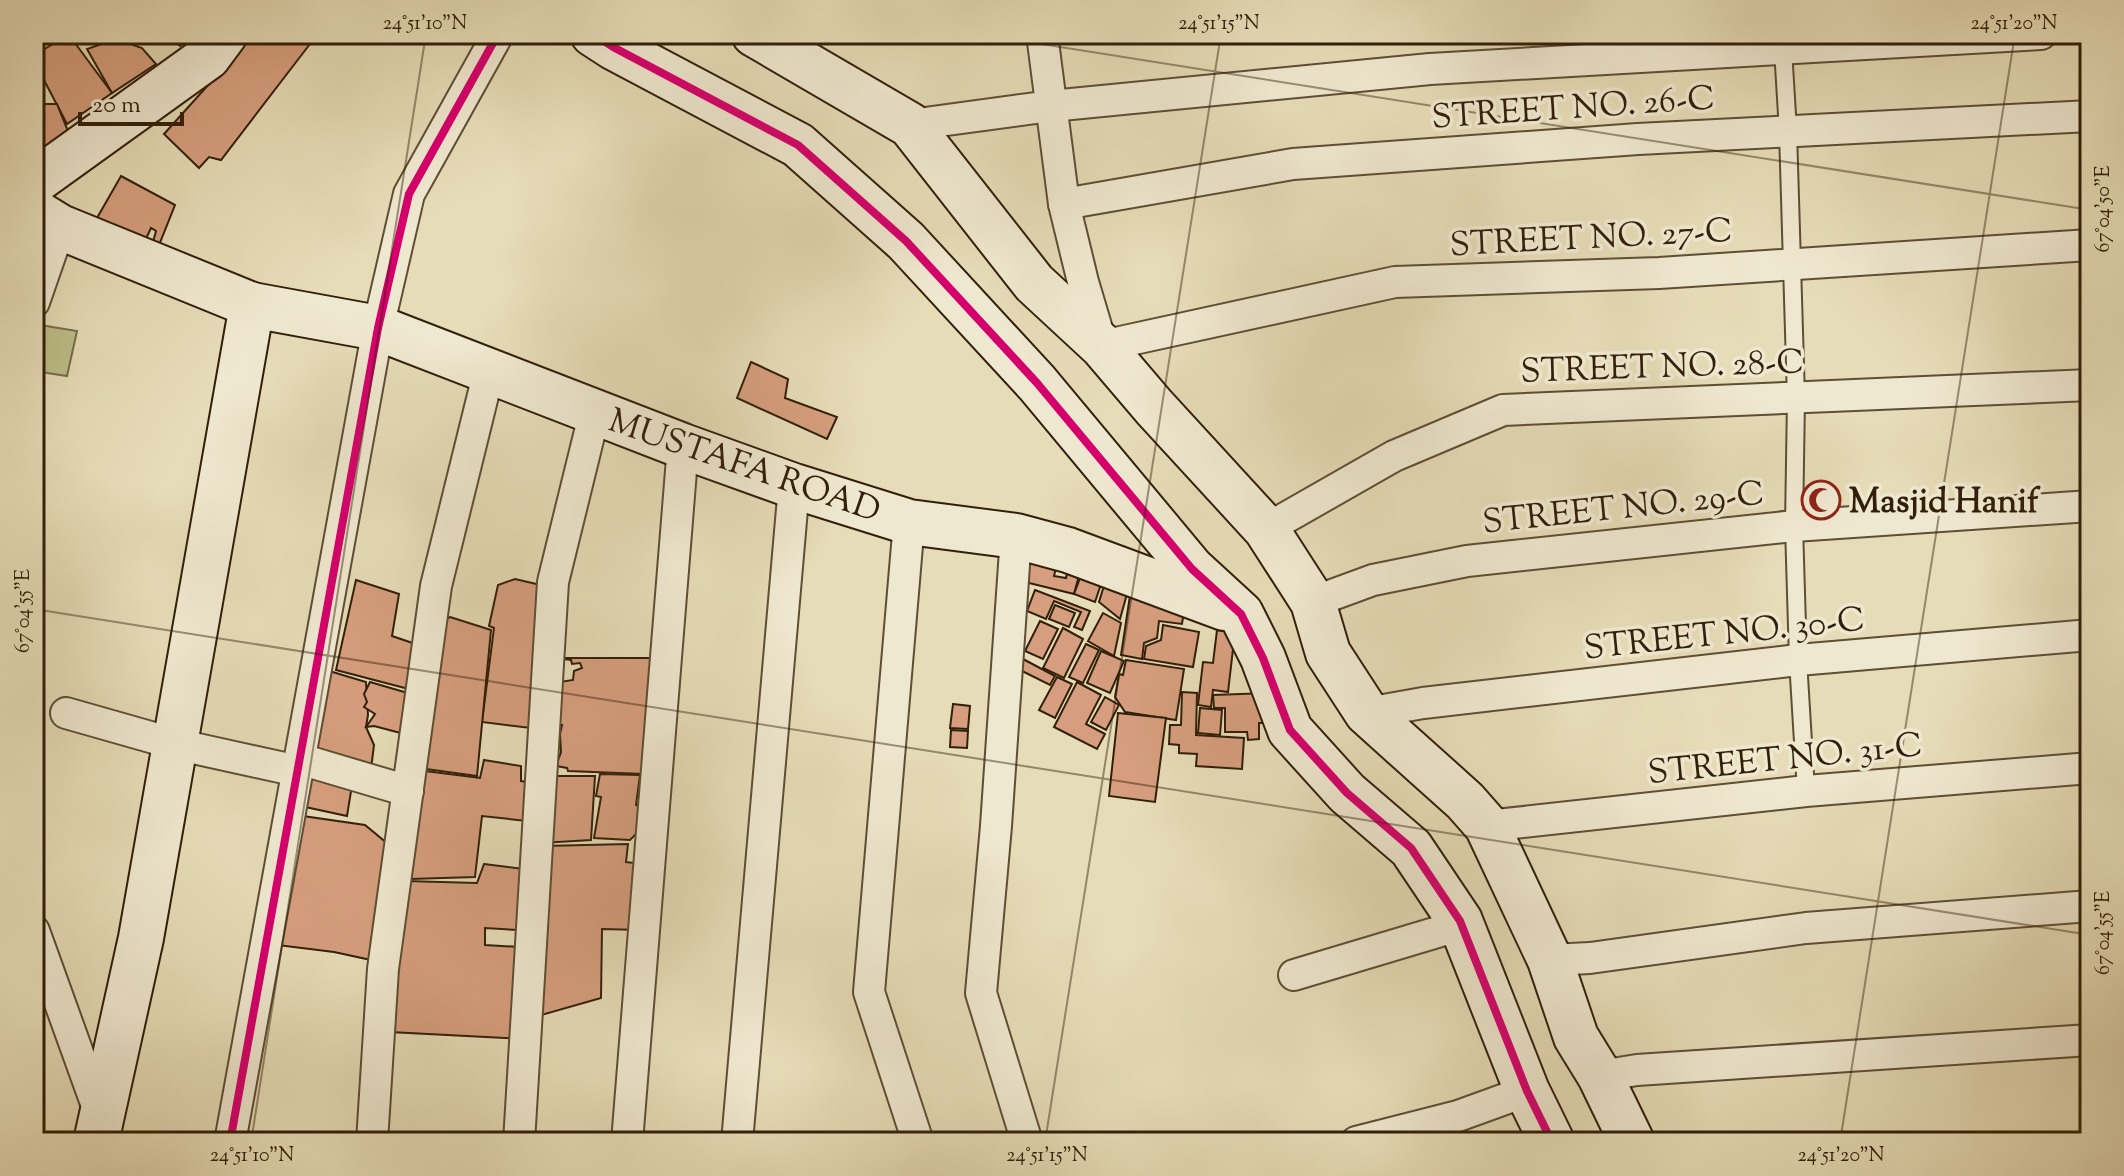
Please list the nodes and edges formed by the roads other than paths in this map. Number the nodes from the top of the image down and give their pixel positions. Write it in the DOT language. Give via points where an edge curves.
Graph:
graph roads {
  1 [pos="225,34"];
  2 [pos="498,34"];
  3 [pos="593,34"];
  4 [pos="754,34"];
  5 [pos="1042,34"];
  6 [pos="2041,34"];
  7 [pos="1783,49"];
  8 [pos="1051,106"];
  9 [pos="2090,116"];
  10 [pos="910,125"];
  11 [pos="1788,131"];
  12 [pos="34,184"];
  13 [pos="1064,204"];
  14 [pos="47,219"];
  15 [pos="2090,245"];
  16 [pos="1792,264"];
  17 [pos="34,302"];
  18 [pos="252,305"];
  19 [pos="378,328"];
  20 [pos="1102,346"];
  21 [pos="489,371"];
  22 [pos="2090,385"];
  23 [pos="1796,398"];
  24 [pos="595,411"];
  25 [pos="683,446"];
  26 [pos="794,486"];
  27 [pos="2090,506"];
  28 [pos="909,522"];
  29 [pos="1794,526"];
  30 [pos="1266,529"];
  31 [pos="1016,536"];
  32 [pos="1313,602"];
  33 [pos="1241,614"];
  34 [pos="2090,635"];
  35 [pos="1798,660"];
  36 [pos="66,713"];
  37 [pos="1367,713"];
  38 [pos="175,744"];
  39 [pos="299,765"];
  40 [pos="2090,768"];
  41 [pos="408,791"];
  42 [pos="1806,791"];
  43 [pos="1487,826"];
  44 [pos="2090,906"];
  45 [pos="1461,925"];
  46 [pos="34,931"];
  47 [pos="1550,960"];
  48 [pos="1294,975"];
  49 [pos="2090,1040"];
  50 [pos="1600,1076"];
  51 [pos="1527,1091"];
  52 [pos="99,1129"];
  53 [pos="1462,1129"];
  54 [pos="230,1142"];
  55 [pos="372,1142"];
  56 [pos="519,1142"];
  57 [pos="627,1142"];
  58 [pos="737,1142"];
  59 [pos="918,1142"];
  60 [pos="1027,1142"];
  61 [pos="1356,1142"];
  62 [pos="1552,1142"];
  63 [pos="1632,1142"];
  1 -- 12 [label="street" via="208,57"];
  2 -- 19 [label="street" via="409,194"];
  3 -- 33 [label="street" via="798,145 906,241 1037,383 1192,569"];
  4 -- 10 [label="street"];
  5 -- 8 [label="street"];
  6 -- 7 [label="street"];
  7 -- 8 [label="street" via="1430,69"];
  7 -- 11 [label="lane"];
  8 -- 10 [label="street"];
  8 -- 13 [label="street"];
  9 -- 11 [label="street, STREET NO. 26-C"];
  10 -- 20 [label="street" via="1034,283"];
  11 -- 13 [label="street, STREET NO. 26-C" via="1293,164"];
  11 -- 16 [label="lane"];
  13 -- 20 [label="street"];
  14 -- 17 [label="street"];
  14 -- 18 [label="street, MUSTAFA ROAD"];
  15 -- 16 [label="street, STREET NO. 27-C"];
  16 -- 20 [label="street, STREET NO. 27-C" via="1395,282"];
  16 -- 23 [label="lane"];
  18 -- 19 [label="street, MUSTAFA ROAD"];
  18 -- 38 [label="street"];
  19 -- 21 [label="street, MUSTAFA ROAD"];
  19 -- 39 [label="street"];
  20 -- 30 [label="street"];
  21 -- 24 [label="street, MUSTAFA ROAD"];
  21 -- 41 [label="street" via="436,586"];
  22 -- 23 [label="street, STREET NO. 28-C"];
  23 -- 29 [label="lane"];
  23 -- 30 [label="street, STREET NO. 28-C" via="1503,410 1394,456"];
  24 -- 25 [label="street, MUSTAFA ROAD"];
  24 -- 56 [label="street" via="553,582"];
  25 -- 26 [label="street, MUSTAFA ROAD"];
  25 -- 57 [label="street"];
  26 -- 28 [label="street, MUSTAFA ROAD"];
  26 -- 58 [label="street"];
  27 -- 29 [label="street, STREET NO. 29-C"];
  28 -- 31 [label="street, MUSTAFA ROAD"];
  28 -- 59 [label="street" via="869,992"];
  29 -- 32 [label="street, STREET NO. 29-C" via="1467,561 1373,580"];
  29 -- 35 [label="lane"];
  30 -- 32 [label="street"];
  31 -- 33 [label="street, MUSTAFA ROAD"];
  31 -- 60 [label="street" via="981,993"];
  32 -- 37 [label="street" via="1328,653"];
  33 -- 45 [label="street" via="1290,730 1347,793 1411,848"];
  34 -- 35 [label="street, STREET NO. 30-C"];
  35 -- 37 [label="street, STREET NO. 30-C"];
  35 -- 42 [label="lane"];
  36 -- 38 [label="street"];
  37 -- 43 [label="street"];
  38 -- 39 [label="street"];
  38 -- 52 [label="street" via="141,938"];
  39 -- 41 [label="street"];
  39 -- 54 [label="street"];
  40 -- 42 [label="street, STREET NO. 31-C"];
  41 -- 55 [label="street" via="383,969"];
  42 -- 43 [label="street, STREET NO. 31-C"];
  43 -- 47 [label="street"];
  44 -- 47 [label="street" via="1806,928"];
  45 -- 48 [label="street"];
  45 -- 51 [label="street"];
  46 -- 52 [label="street"];
  47 -- 50 [label="street" via="1576,1037"];
  49 -- 50 [label="street"];
  50 -- 63 [label="street"];
  51 -- 53 [label="street"];
  51 -- 62 [label="street"];
  53 -- 61 [label="street"];
}
